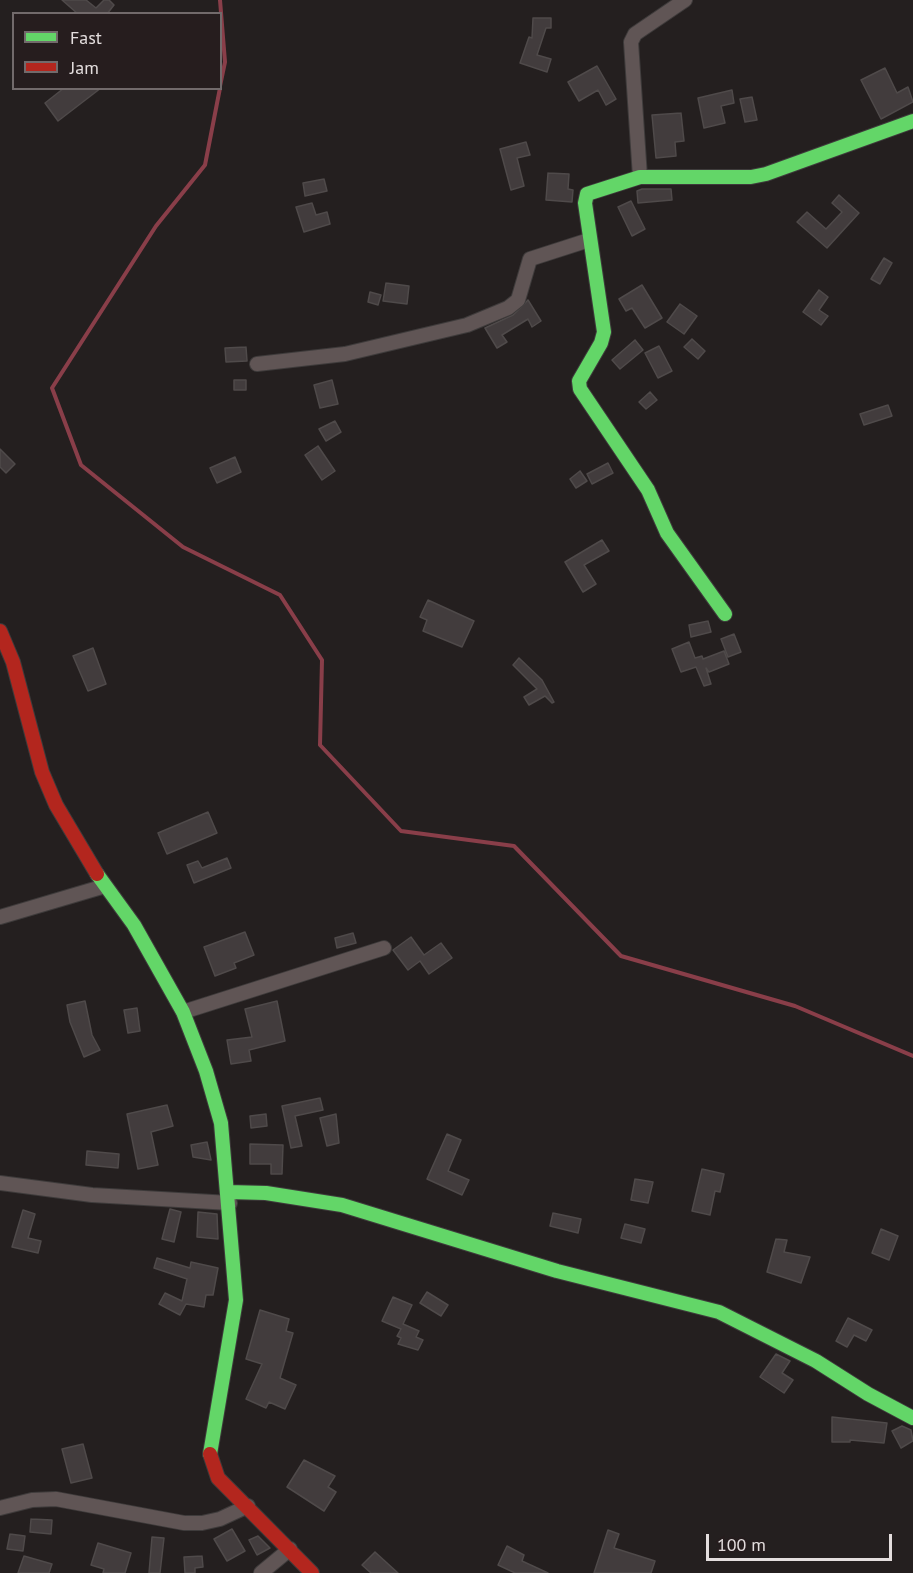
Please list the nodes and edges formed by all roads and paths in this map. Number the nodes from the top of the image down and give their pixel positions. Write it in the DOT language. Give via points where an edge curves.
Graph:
graph roads {
  1 [pos="685,0"];
  2 [pos="913,121"];
  3 [pos="640,177"];
  4 [pos="589,240"];
  5 [pos="257,364"];
  6 [pos="725,614"];
  7 [pos="0,631"];
  8 [pos="105,886"];
  9 [pos="0,917"];
  10 [pos="384,948"];
  11 [pos="183,1012"];
  12 [pos="0,1184"];
  13 [pos="229,1198"];
  14 [pos="913,1418"];
  15 [pos="248,1506"];
  16 [pos="0,1508"];
  17 [pos="290,1549"];
  18 [pos="261,1573"];
  19 [pos="312,1573"];
  1 -- 3 [label="street" via="635,34 631,42"];
  2 -- 3 [label="street" via="822,156 751,177"];
  3 -- 4 [label="street" via="587,194"];
  4 -- 5 [label="street" via="530,259 518,300 467,324 345,354"];
  4 -- 6 [label="street" via="604,333 579,381 580,389 648,490 666,533"];
  7 -- 8 [label="street" via="13,662 51,794"];
  8 -- 9 [label="street"];
  8 -- 11 [label="street" via="134,924"];
  10 -- 11 [label="street"];
  11 -- 13 [label="street" via="206,1071 220,1123"];
  12 -- 13 [label="street" via="92,1195"];
  13 -- 14 [label="street" via="278,1195 342,1206 557,1271 719,1312 816,1361"];
  13 -- 15 [label="street" via="236,1300 210,1454 218,1478"];
  15 -- 16 [label="street" via="220,1520 202,1523 56,1499"];
  15 -- 17 [label="street"];
  17 -- 18 [label="street"];
  17 -- 19 [label="street"];
}
